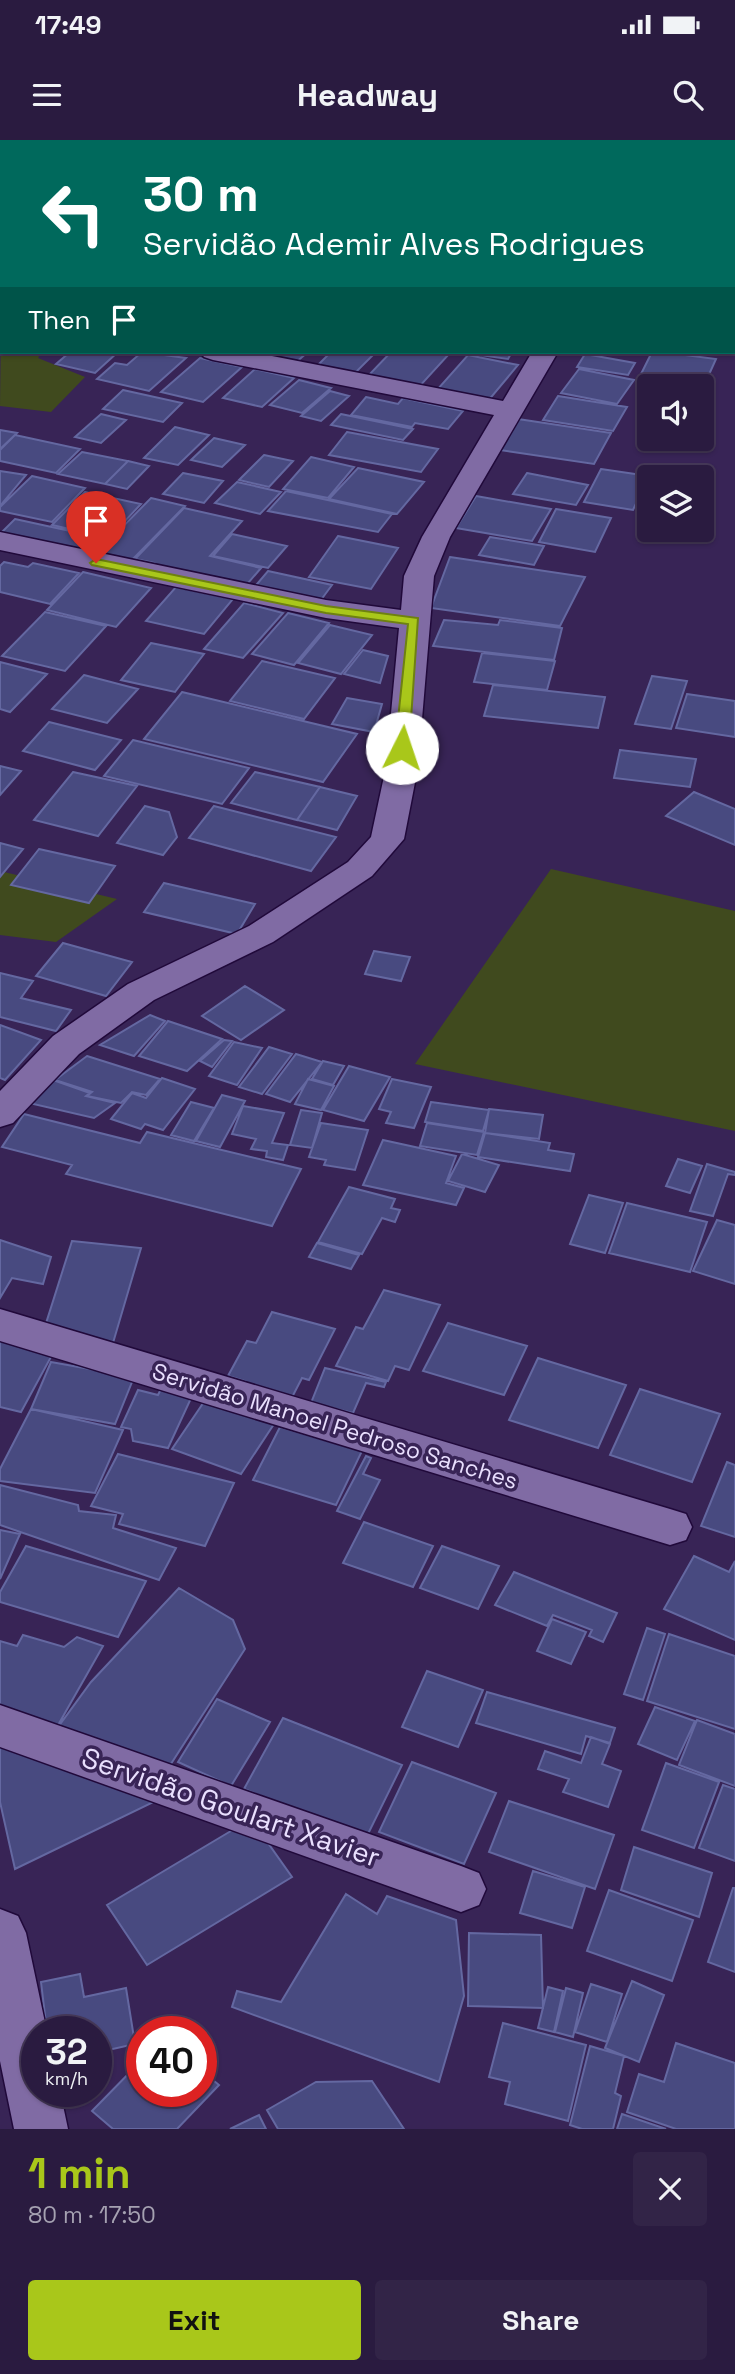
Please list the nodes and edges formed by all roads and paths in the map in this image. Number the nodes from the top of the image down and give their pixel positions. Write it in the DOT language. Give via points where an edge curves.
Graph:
graph roads {
  1 [pos="223,354"];
  2 [pos="544,354"];
  3 [pos="510,410"];
  4 [pos="0,541"];
  5 [pos="414,621"];
  6 [pos="0,1114"];
  7 [pos="0,1325"];
  8 [pos="670,1527"];
  9 [pos="0,1726"];
  10 [pos="461,1889"];
  11 [pos="0,1933"];
  12 [pos="41,2129"];
  1 -- 3 [label="street"];
  2 -- 3 [label="street"];
  3 -- 5 [label="street" via="436,537 419,576"];
  4 -- 5 [label="street" via="326,609"];
  5 -- 6 [label="street" via="402,767 387,839 360,869 261,934 141,992 66,1045"];
  7 -- 8 [label="street, Servidão Manoel Pedroso Sanches"];
  9 -- 10 [label="street, Servidão Goulart Xavier"];
  11 -- 12 [label="street"];
}
